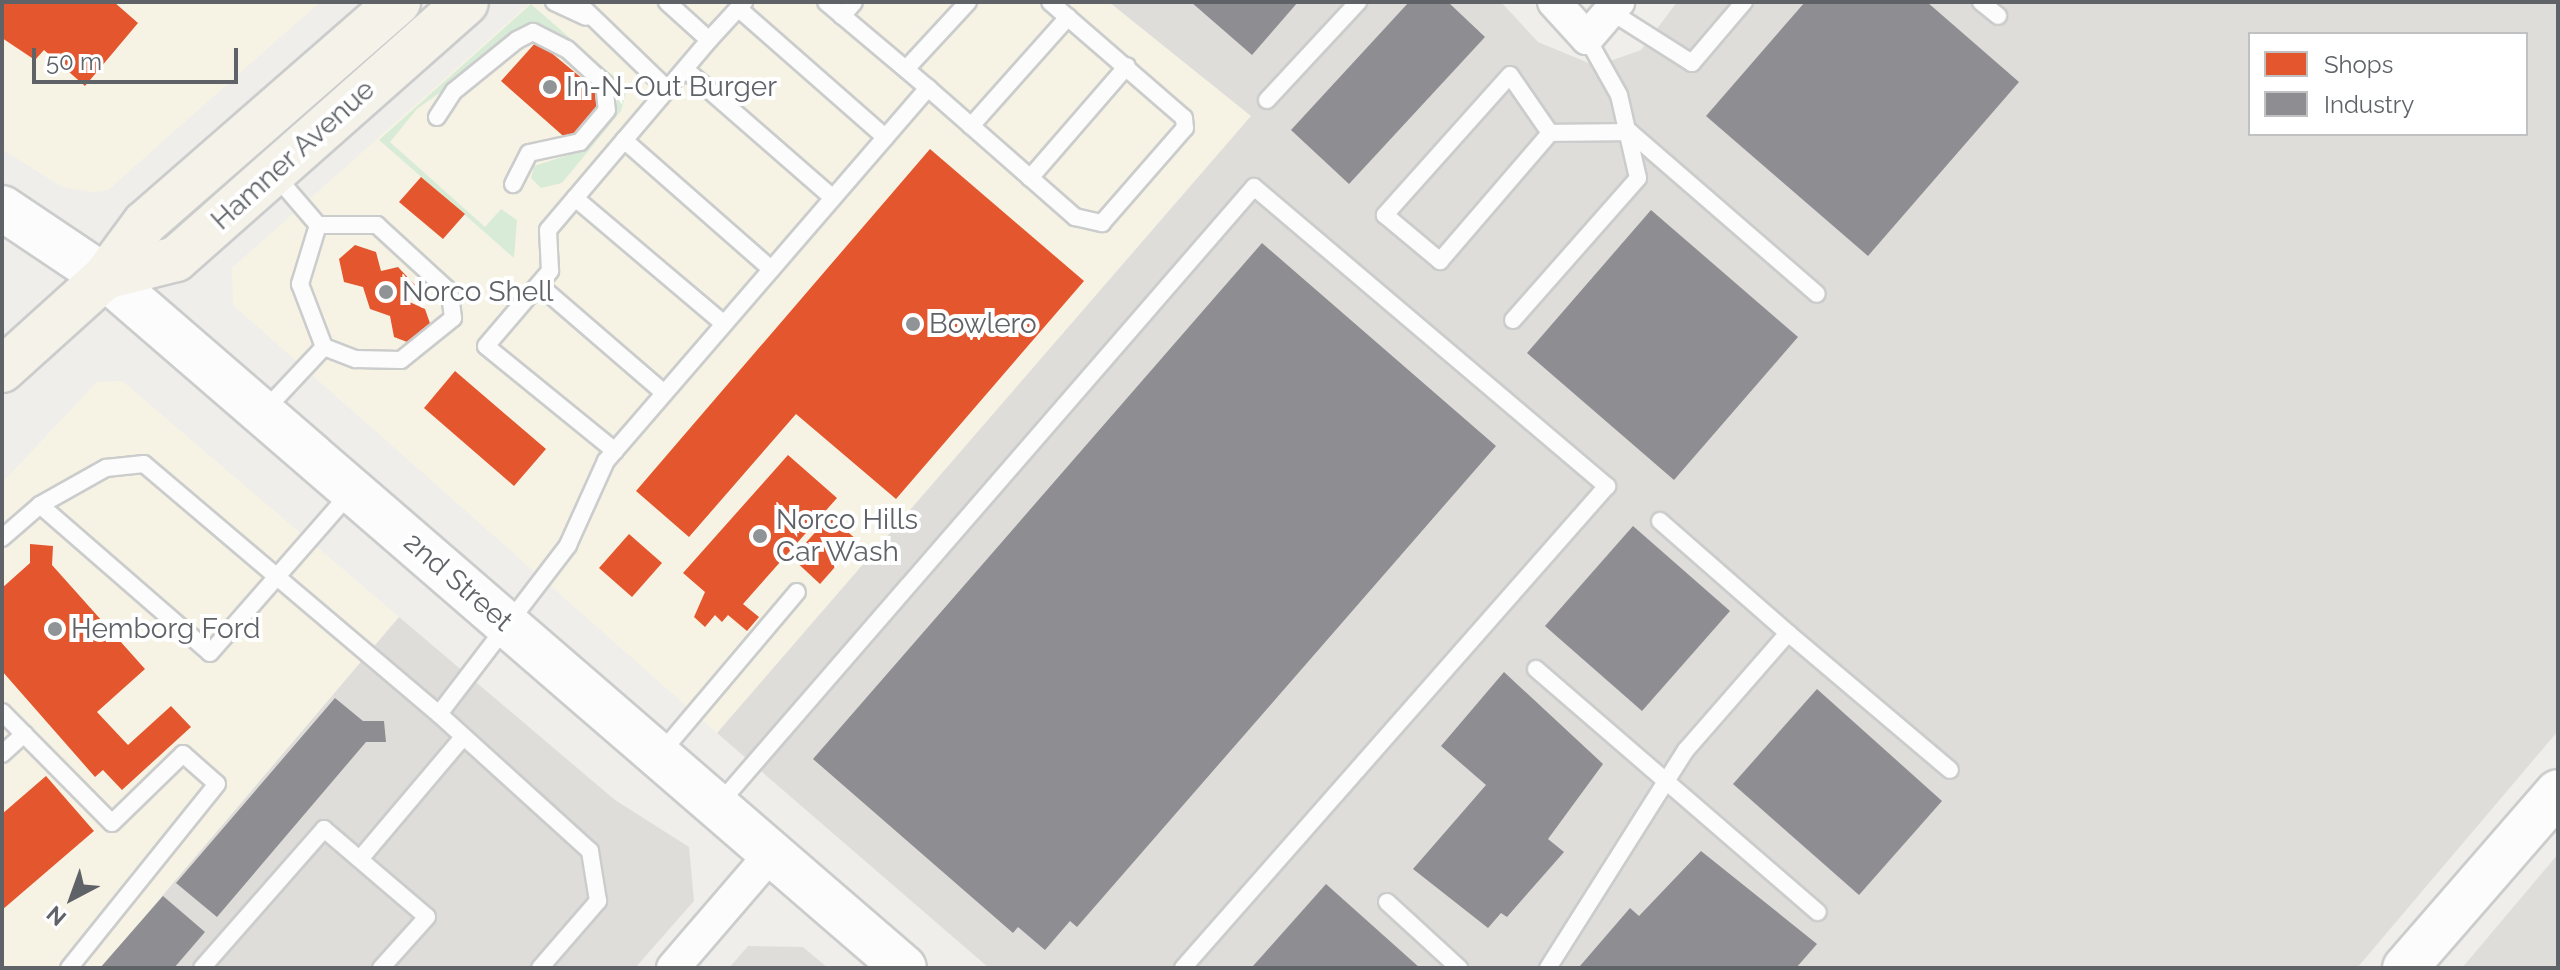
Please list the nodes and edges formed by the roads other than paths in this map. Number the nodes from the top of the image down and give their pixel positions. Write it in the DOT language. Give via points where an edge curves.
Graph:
graph roads {
  1 [pos="466,2"];
  2 [pos="554,2"];
  3 [pos="577,2"];
  4 [pos="667,2"];
  5 [pos="826,2"];
  6 [pos="854,2"];
  7 [pos="968,2"];
  8 [pos="1050,2"];
  9 [pos="1358,2"];
  10 [pos="1554,2"];
  11 [pos="1744,2"];
  12 [pos="1981,2"];
  13 [pos="741,5"];
  14 [pos="384,6"];
  15 [pos="1614,6"];
  16 [pos="842,16"];
  17 [pos="1998,16"];
  18 [pos="588,17"];
  19 [pos="1068,17"];
  20 [pos="1587,38"];
  21 [pos="709,40"];
  22 [pos="1127,66"];
  23 [pos="685,69"];
  24 [pos="906,69"];
  25 [pos="928,88"];
  26 [pos="667,89"];
  27 [pos="1267,100"];
  28 [pos="437,117"];
  29 [pos="971,126"];
  30 [pos="1630,132"];
  31 [pos="1550,133"];
  32 [pos="885,137"];
  33 [pos="624,140"];
  34 [pos="273,172"];
  35 [pos="1030,178"];
  36 [pos="513,184"];
  37 [pos="575,198"];
  38 [pos="833,198"];
  39 [pos="2,208"];
  40 [pos="318,225"];
  41 [pos="771,269"];
  42 [pos="105,277"];
  43 [pos="539,285"];
  44 [pos="1817,294"];
  45 [pos="1513,320"];
  46 [pos="724,324"];
  47 [pos="324,347"];
  48 [pos="2,370"];
  49 [pos="664,393"];
  50 [pos="262,413"];
  51 [pos="615,451"];
  52 [pos="352,491"];
  53 [pos="40,505"];
  54 [pos="1660,521"];
  55 [pos="2,538"];
  56 [pos="278,572"];
  57 [pos="797,592"];
  58 [pos="510,627"];
  59 [pos="1788,633"];
  60 [pos="1536,669"];
  61 [pos="2,712"];
  62 [pos="439,714"];
  63 [pos="24,734"];
  64 [pos="463,737"];
  65 [pos="2,754"];
  66 [pos="659,756"];
  67 [pos="1950,770"];
  68 [pos="1665,783"];
  69 [pos="2558,792"];
  70 [pos="717,806"];
  71 [pos="772,853"];
  72 [pos="360,859"];
  73 [pos="1387,902"];
  74 [pos="1818,912"];
  75 [pos="69,968"];
  76 [pos="202,968"];
  77 [pos="381,968"];
  78 [pos="540,968"];
  79 [pos="673,968"];
  80 [pos="904,968"];
  81 [pos="1183,968"];
  82 [pos="1459,968"];
  83 [pos="1548,968"];
  84 [pos="2405,968"];
  1 -- 34 [label="main road, Hamner Avenue"];
  2 -- 18 [label="lane"];
  3 -- 18 [label="lane"];
  4 -- 21 [label="lane"];
  5 -- 16 [label="lane"];
  6 -- 16 [label="lane"];
  7 -- 24 [label="lane"];
  8 -- 19 [label="lane"];
  9 -- 27 [label="lane"];
  10 -- 20 [label="street"];
  11 -- 15 [label="lane" via="1692,63"];
  12 -- 17 [label="lane"];
  13 -- 21 [label="lane"];
  13 -- 32 [label="lane"];
  14 -- 42 [label="main road, Hamner Avenue" via="137,231"];
  15 -- 20 [label="street"];
  16 -- 24 [label="lane"];
  18 -- 26 [label="lane"];
  19 -- 22 [label="lane"];
  19 -- 29 [label="lane"];
  20 -- 30 [label="lane" via="1619,95"];
  21 -- 23 [label="lane"];
  22 -- 35 [label="lane"];
  22 -- 35 [label="lane" via="1184,118 1164,152 1102,223 1075,217"];
  23 -- 26 [label="lane"];
  23 -- 38 [label="lane"];
  24 -- 25 [label="lane"];
  25 -- 29 [label="lane"];
  25 -- 32 [label="lane"];
  26 -- 33 [label="lane"];
  28 -- 36 [label="lane" via="469,76 533,32 578,59 604,83 607,110 580,142 529,153"];
  29 -- 35 [label="lane"];
  30 -- 31 [label="lane"];
  30 -- 44 [label="lane"];
  30 -- 45 [label="lane" via="1638,178"];
  31 -- 31 [label="lane" via="1440,261 1385,215 1510,75"];
  32 -- 38 [label="lane"];
  33 -- 37 [label="lane"];
  33 -- 41 [label="lane"];
  34 -- 40 [label="lane"];
  34 -- 42 [label="main road, Hamner Avenue" via="176,259"];
  37 -- 43 [label="lane" via="548,230 550,271"];
  37 -- 46 [label="lane"];
  38 -- 41 [label="lane"];
  39 -- 42 [label="main road, 2nd Street"];
  40 -- 47 [label="lane" via="300,284"];
  40 -- 47 [label="lane" via="377,225 450,292 453,318 401,360 356,359"];
  41 -- 46 [label="lane"];
  42 -- 48 [label="main road, Hamner Avenue"];
  42 -- 50 [label="main road, 2nd Street"];
  43 -- 49 [label="lane"];
  43 -- 51 [label="lane" via="486,346"];
  46 -- 49 [label="lane"];
  47 -- 50 [label="lane"];
  49 -- 51 [label="lane"];
  50 -- 52 [label="main road, 2nd Street"];
  51 -- 58 [label="lane" via="568,545"];
  52 -- 56 [label="lane"];
  52 -- 58 [label="main road, 2nd Street"];
  53 -- 55 [label="lane"];
  53 -- 56 [label="lane" via="106,468 144,464"];
  53 -- 56 [label="lane" via="210,653"];
  54 -- 59 [label="lane"];
  56 -- 62 [label="lane"];
  57 -- 66 [label="lane"];
  58 -- 62 [label="lane"];
  58 -- 66 [label="main road, 2nd Street"];
  59 -- 67 [label="lane"];
  59 -- 68 [label="lane"];
  60 -- 68 [label="lane"];
  61 -- 63 [label="lane"];
  62 -- 64 [label="lane"];
  63 -- 65 [label="lane"];
  63 -- 75 [label="lane" via="112,823 183,754 217,784"];
  64 -- 72 [label="lane"];
  64 -- 78 [label="lane" via="590,851 598,901"];
  66 -- 70 [label="main road, 2nd Street"];
  68 -- 74 [label="lane"];
  68 -- 83 [label="lane"];
  69 -- 84 [label="main road"];
  70 -- 71 [label="main road, 2nd Street"];
  70 -- 81 [label="lane" via="1254,187 1607,486"];
  71 -- 79 [label="street"];
  71 -- 80 [label="main road, 2nd Street"];
  72 -- 76 [label="lane" via="324,829"];
  72 -- 77 [label="lane" via="427,917"];
  73 -- 82 [label="lane"];
}
